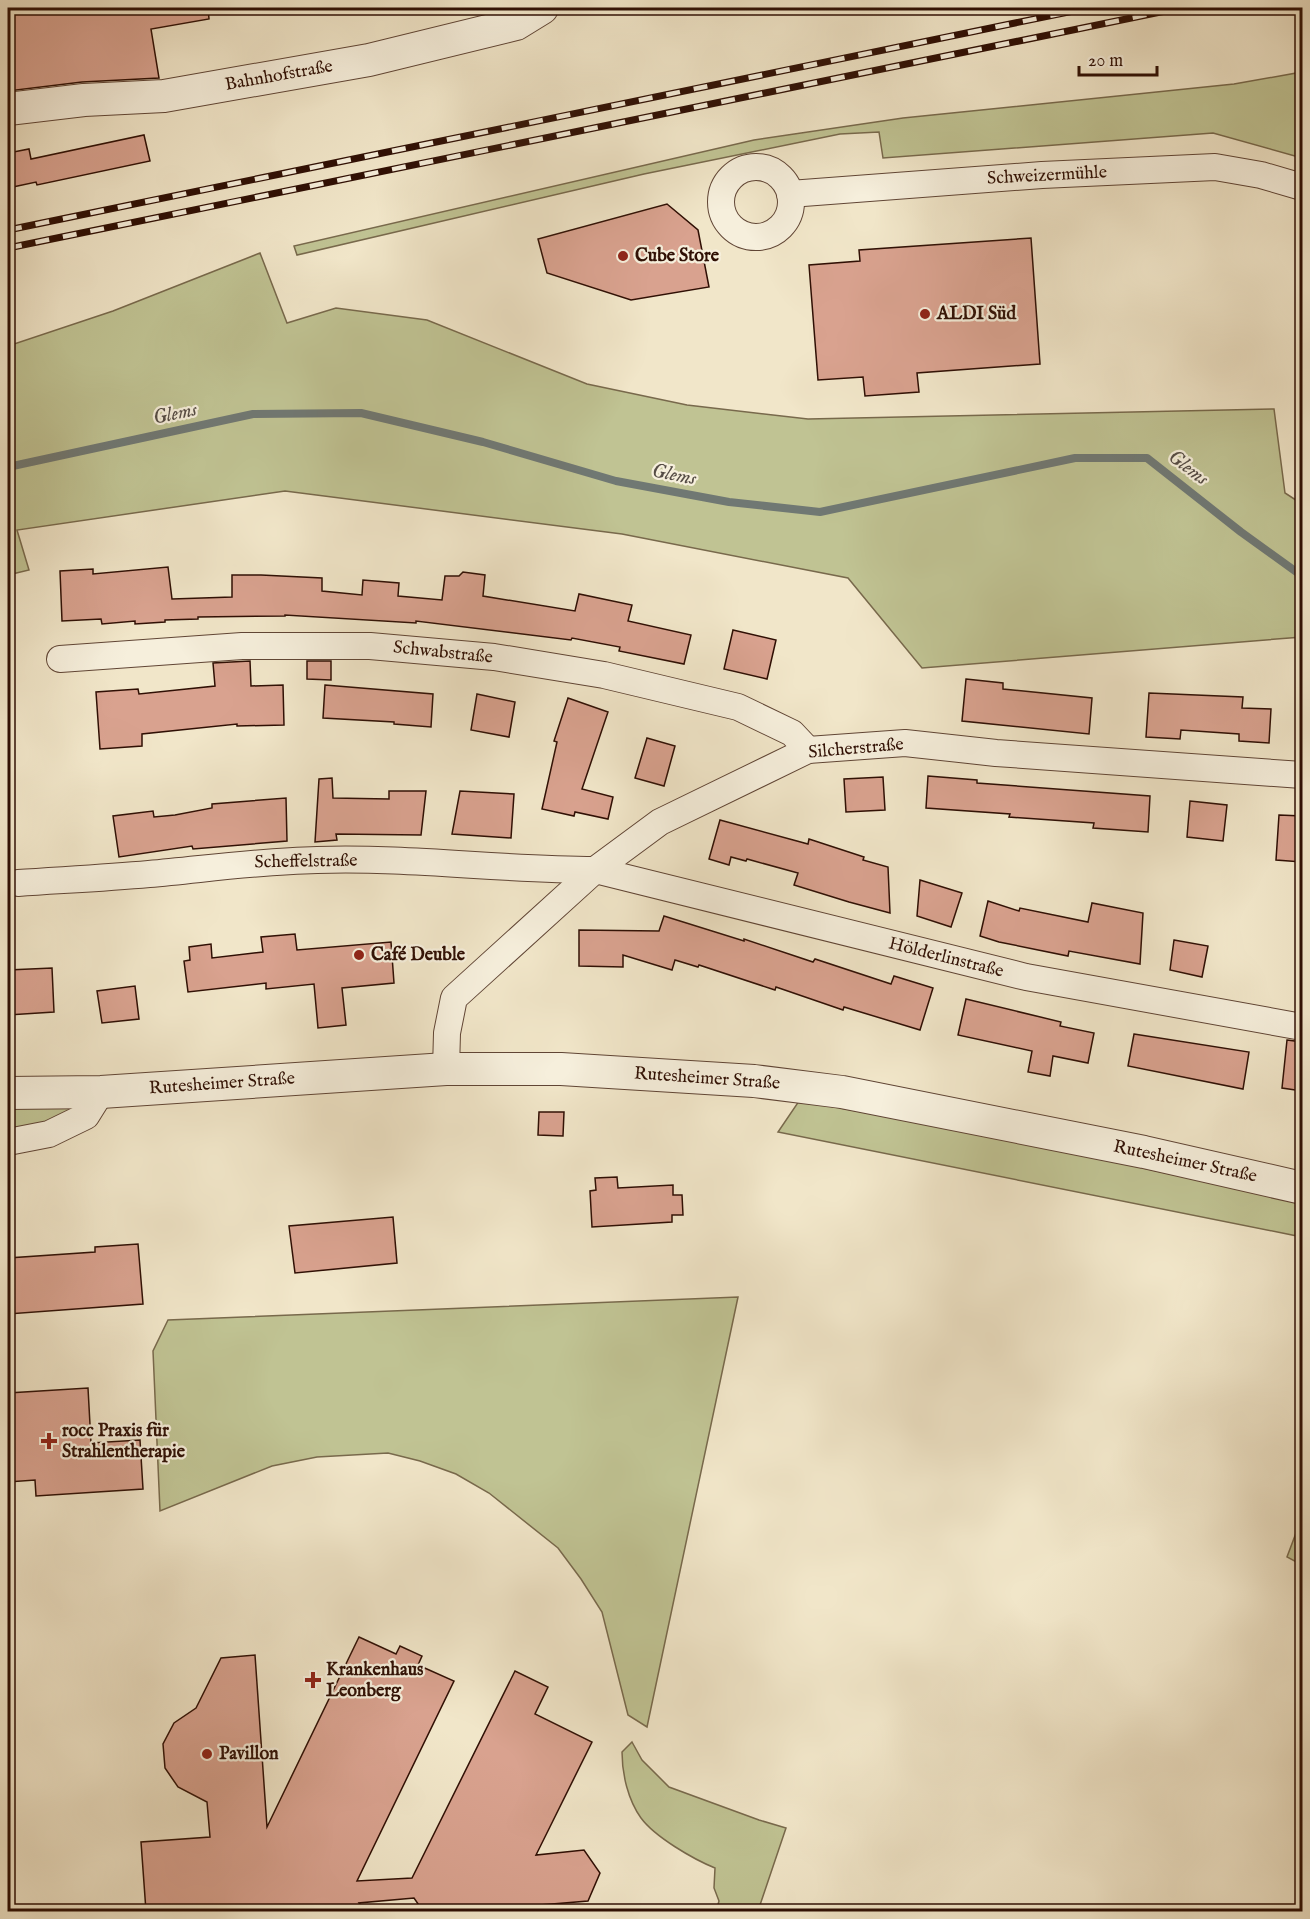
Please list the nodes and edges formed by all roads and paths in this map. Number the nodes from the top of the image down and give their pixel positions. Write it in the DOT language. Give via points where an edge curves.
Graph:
graph roads {
  1 [pos="542,8"];
  2 [pos="8,109"];
  3 [pos="1302,187"];
  4 [pos="790,194"];
  5 [pos="60,659"];
  6 [pos="808,750"];
  7 [pos="1302,775"];
  8 [pos="595,870"];
  9 [pos="18,883"];
  10 [pos="1302,1027"];
  11 [pos="446,1069"];
  12 [pos="101,1092"];
  13 [pos="8,1093"];
  14 [pos="8,1142"];
  15 [pos="1302,1188"];
  1 -- 2 [label="street, Bahnhofstraße" via="516,24 369,60 164,96"];
  3 -- 4 [label="street, Schweizermühle" via="1215,167"];
  5 -- 6 [label="street, Schwabstraße" via="242,646 370,646 494,657 604,675 738,707 792,733"];
  6 -- 7 [label="street, Silcherstraße" via="905,743"];
  6 -- 8 [label="street, Silcherstraße" via="660,822"];
  8 -- 9 [label="street, Scheffelstraße" via="319,860"];
  8 -- 10 [label="street, Hölderlinstraße" via="1026,977"];
  8 -- 11 [label="street, Silcherstraße" via="454,998 447,1033"];
  11 -- 12 [label="street, Rutesheimer Straße"];
  11 -- 15 [label="street, Rutesheimer Straße" via="561,1069 754,1081 842,1092"];
  12 -- 13 [label="street, Rutesheimer Straße"];
  12 -- 14 [label="street" via="86,1116 49,1134"];
}
